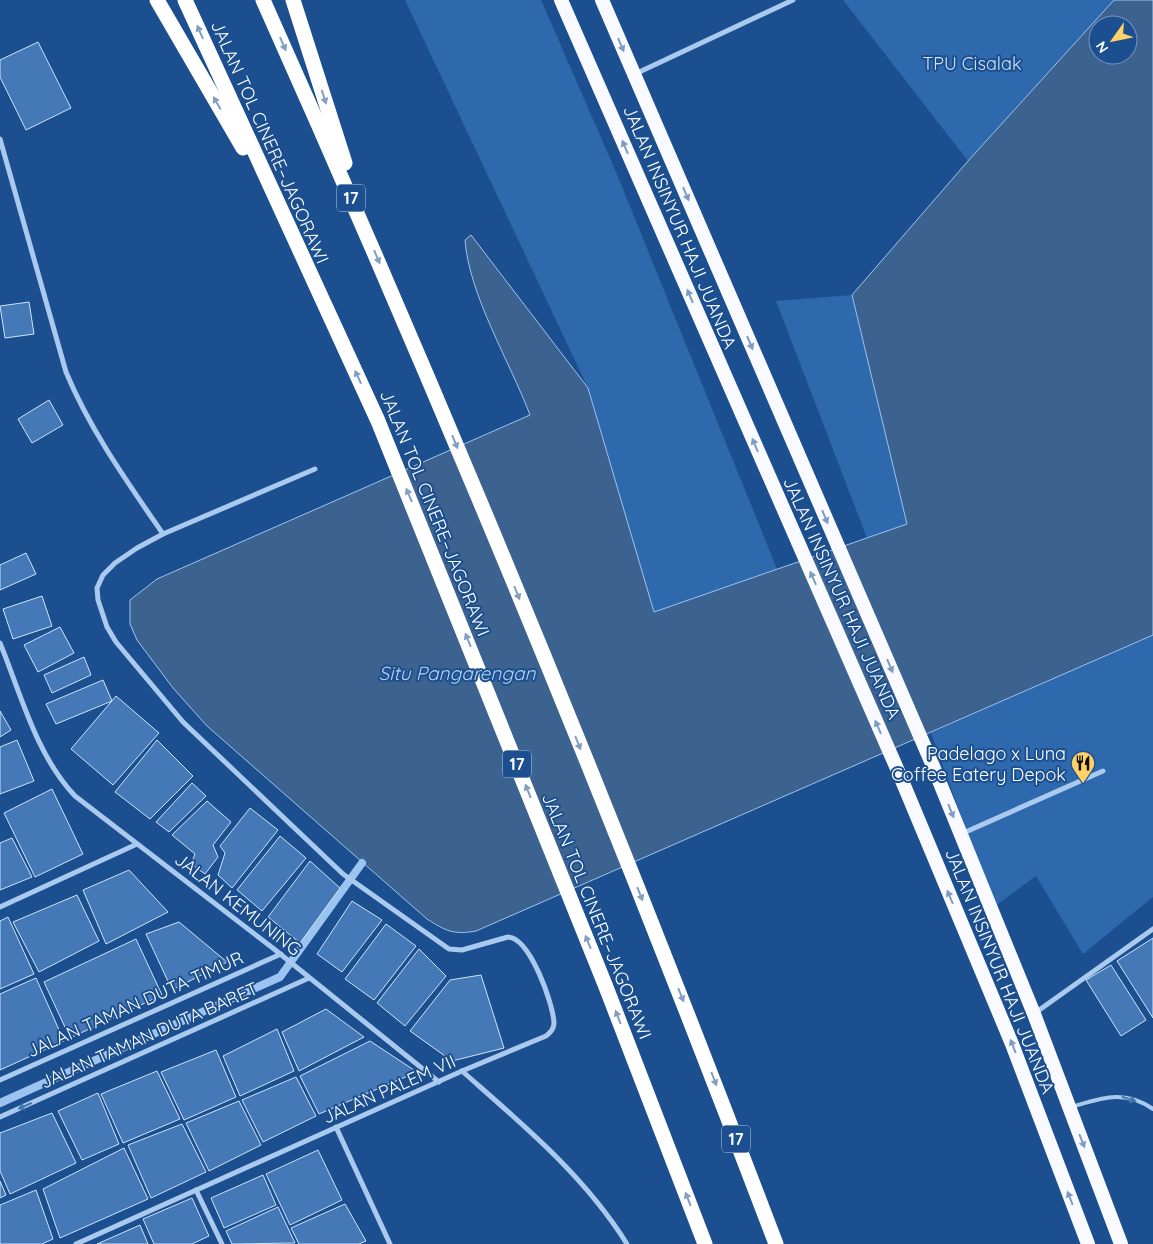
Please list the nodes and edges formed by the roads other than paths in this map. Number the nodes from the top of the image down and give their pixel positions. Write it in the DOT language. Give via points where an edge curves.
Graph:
graph roads {
  1 [pos="157,0"];
  2 [pos="186,0"];
  3 [pos="263,0"];
  4 [pos="293,0"];
  5 [pos="561,0"];
  6 [pos="602,0"];
  7 [pos="793,0"];
  8 [pos="634,75"];
  9 [pos="0,140"];
  10 [pos="285,220"];
  11 [pos="367,233"];
  12 [pos="315,469"];
  13 [pos="163,534"];
  14 [pos="0,643"];
  15 [pos="1103,771"];
  16 [pos="960,834"];
  17 [pos="137,844"];
  18 [pos="0,907"];
  19 [pos="1153,929"];
  20 [pos="281,954"];
  21 [pos="309,978"];
  22 [pos="1034,1014"];
  23 [pos="462,1071"];
  24 [pos="0,1080"];
  25 [pos="439,1082"];
  26 [pos="1069,1108"];
  27 [pos="1153,1109"];
  28 [pos="0,1117"];
  29 [pos="336,1128"];
  30 [pos="196,1190"];
  31 [pos="82,1243"];
  32 [pos="76,1244"];
  33 [pos="222,1244"];
  34 [pos="390,1244"];
  35 [pos="627,1244"];
  36 [pos="706,1244"];
  37 [pos="776,1244"];
  38 [pos="1088,1244"];
  39 [pos="1121,1244"];
  10 -- 1 [label="highway, one-way"];
  10 -- 2 [label="highway, JALAN TOL CINERE–JAGORAWI / 17, one-way"];
  3 -- 11 [label="highway, 17, one-way"];
  4 -- 11 [label="highway, one-way"];
  38 -- 5 [label="highway, JALAN INSINYUR HAJI JUANDA, one-way" via="1012,1044 898,771"];
  6 -- 8 [label="highway, JALAN INSINYUR HAJI JUANDA, one-way"];
  7 -- 8 [label="street"];
  8 -- 16 [label="highway, JALAN INSINYUR HAJI JUANDA, one-way"];
  9 -- 13 [label="street" via="66,372 97,432"];
  36 -- 10 [label="highway, JALAN TOL CINERE–JAGORAWI / 17, one-way" via="378,421"];
  11 -- 37 [label="highway, 17, one-way" via="665,957"];
  12 -- 13 [label="street"];
  13 -- 23 [label="street, JALAN PALEM VII" via="115,563 103,575 98,600 107,627 127,657 183,722 343,874 446,947 462,950 514,937 531,956 544,986 554,1022 552,1031"];
  14 -- 17 [label="street, JALAN KEMUNING" via="53,770 75,796"];
  15 -- 16 [label="street"];
  16 -- 22 [label="highway, JALAN INSINYUR HAJI JUANDA"];
  17 -- 18 [label="street"];
  17 -- 20 [label="street, JALAN KEMUNING"];
  19 -- 22 [label="street"];
  20 -- 21 [label="street, JALAN KEMUNING"];
  20 -- 24 [label="street, JALAN TAMAN DUTA TIMUR"];
  21 -- 25 [label="street, JALAN KEMUNING"];
  21 -- 28 [label="street, JALAN TAMAN DUTA BARET, one-way"];
  22 -- 26 [label="highway, JALAN INSINYUR HAJI JUANDA"];
  23 -- 25 [label="street, JALAN PALEM VII"];
  23 -- 35 [label="street" via="568,1168 614,1223"];
  25 -- 29 [label="street, JALAN PALEM VII"];
  26 -- 27 [label="lane, one-way" via="1104,1097 1124,1096"];
  26 -- 39 [label="highway, JALAN INSINYUR HAJI JUANDA, one-way"];
  29 -- 30 [label="street, JALAN PALEM VII"];
  29 -- 34 [label="street"];
  30 -- 31 [label="street, JALAN PALEM VII"];
  30 -- 33 [label="street"];
  31 -- 32 [label="street, JALAN PALEM VII"];
}
